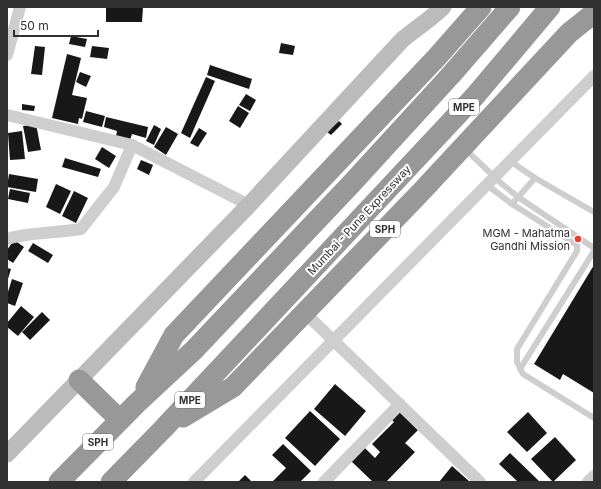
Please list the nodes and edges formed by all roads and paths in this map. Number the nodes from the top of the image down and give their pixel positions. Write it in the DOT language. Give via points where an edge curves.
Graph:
graph roads {
  1 [pos="20,7"];
  2 [pos="443,7"];
  3 [pos="481,7"];
  4 [pos="510,7"];
  5 [pos="550,7"];
  6 [pos="580,7"];
  7 [pos="594,11"];
  8 [pos="7,55"];
  9 [pos="594,76"];
  10 [pos="7,115"];
  11 [pos="132,145"];
  12 [pos="463,147"];
  13 [pos="510,161"];
  14 [pos="535,178"];
  15 [pos="491,181"];
  16 [pos="518,197"];
  17 [pos="512,204"];
  18 [pos="249,205"];
  19 [pos="594,212"];
  20 [pos="7,239"];
  21 [pos="594,248"];
  22 [pos="594,251"];
  23 [pos="305,313"];
  24 [pos="333,340"];
  25 [pos="520,369"];
  26 [pos="79,380"];
  27 [pos="137,403"];
  28 [pos="400,404"];
  29 [pos="594,418"];
  30 [pos="120,420"];
  31 [pos="163,429"];
  32 [pos="7,453"];
  33 [pos="594,476"];
  34 [pos="59,482"];
  35 [pos="111,482"];
  36 [pos="194,482"];
  37 [pos="324,482"];
  38 [pos="480,482"];
  39 [pos="588,482"];
  1 -- 8 [label="street"];
  2 -- 18 [label="street" via="402,40"];
  3 -- 27 [label="highway, SPH" via="437,57 174,335"];
  4 -- 27 [label="highway, MPE" via="353,182 194,350"];
  5 -- 31 [label="highway, Mumbai - Pune Expressway / MPE" via="475,96"];
  6 -- 7 [label="highway"];
  7 -- 12 [label="highway, SPH" via="569,33"];
  9 -- 13 [label="street"];
  10 -- 11 [label="street"];
  11 -- 18 [label="street"];
  11 -- 20 [label="street" via="114,187 81,229"];
  12 -- 15 [label="lane"];
  12 -- 23 [label="highway, SPH"];
  13 -- 14 [label="lane"];
  13 -- 15 [label="street"];
  14 -- 16 [label="lane"];
  14 -- 19 [label="lane"];
  15 -- 16 [label="lane"];
  15 -- 17 [label="lane"];
  15 -- 24 [label="street"];
  16 -- 17 [label="lane"];
  16 -- 21 [label="lane"];
  17 -- 25 [label="lane" via="577,246 577,251 517,350"];
  18 -- 26 [label="street"];
  22 -- 25 [label="lane"];
  23 -- 24 [label="street"];
  23 -- 31 [label="highway, SPH" via="234,387"];
  24 -- 28 [label="street"];
  24 -- 36 [label="street"];
  25 -- 29 [label="lane" via="523,374"];
  26 -- 30 [label="highway"];
  26 -- 32 [label="street"];
  27 -- 30 [label="highway, SPH"];
  28 -- 37 [label="street"];
  28 -- 38 [label="street"];
  30 -- 34 [label="highway, SPH"];
  31 -- 35 [label="highway, SPH"];
  33 -- 39 [label="street"];
}
